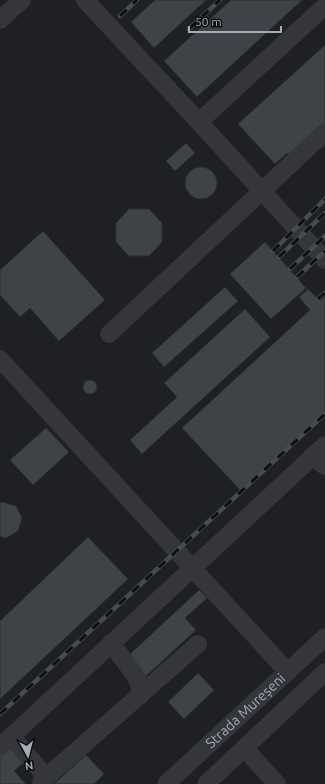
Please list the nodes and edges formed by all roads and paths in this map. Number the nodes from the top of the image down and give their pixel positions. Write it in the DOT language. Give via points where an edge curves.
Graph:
graph roads {
  1 [pos="22,0"];
  2 [pos="85,0"];
  3 [pos="325,6"];
  4 [pos="0,20"];
  5 [pos="199,122"];
  6 [pos="325,132"];
  7 [pos="262,191"];
  8 [pos="325,260"];
  9 [pos="109,334"];
  10 [pos="0,359"];
  11 [pos="321,456"];
  12 [pos="192,568"];
  13 [pos="324,641"];
  14 [pos="111,643"];
  15 [pos="198,644"];
  16 [pos="288,671"];
  17 [pos="325,672"];
  18 [pos="140,696"];
  19 [pos="5,742"];
  20 [pos="244,748"];
  21 [pos="166,784"];
  22 [pos="206,784"];
  23 [pos="277,784"];
  1 -- 4 [label="street"];
  2 -- 5 [label="street"];
  3 -- 5 [label="street"];
  5 -- 7 [label="street"];
  6 -- 7 [label="street"];
  7 -- 8 [label="street"];
  7 -- 9 [label="street"];
  10 -- 12 [label="street"];
  11 -- 12 [label="street"];
  12 -- 14 [label="street"];
  12 -- 16 [label="street"];
  13 -- 16 [label="street, Strada Mureșeni"];
  14 -- 18 [label="street" via="135,675 140,686"];
  14 -- 19 [label="street"];
  15 -- 18 [label="street"];
  16 -- 21 [label="street, Strada Mureșeni"];
  17 -- 20 [label="street"];
  18 -- 19 [label="street" via="44,779"];
  20 -- 22 [label="street"];
  20 -- 23 [label="street"];
}
